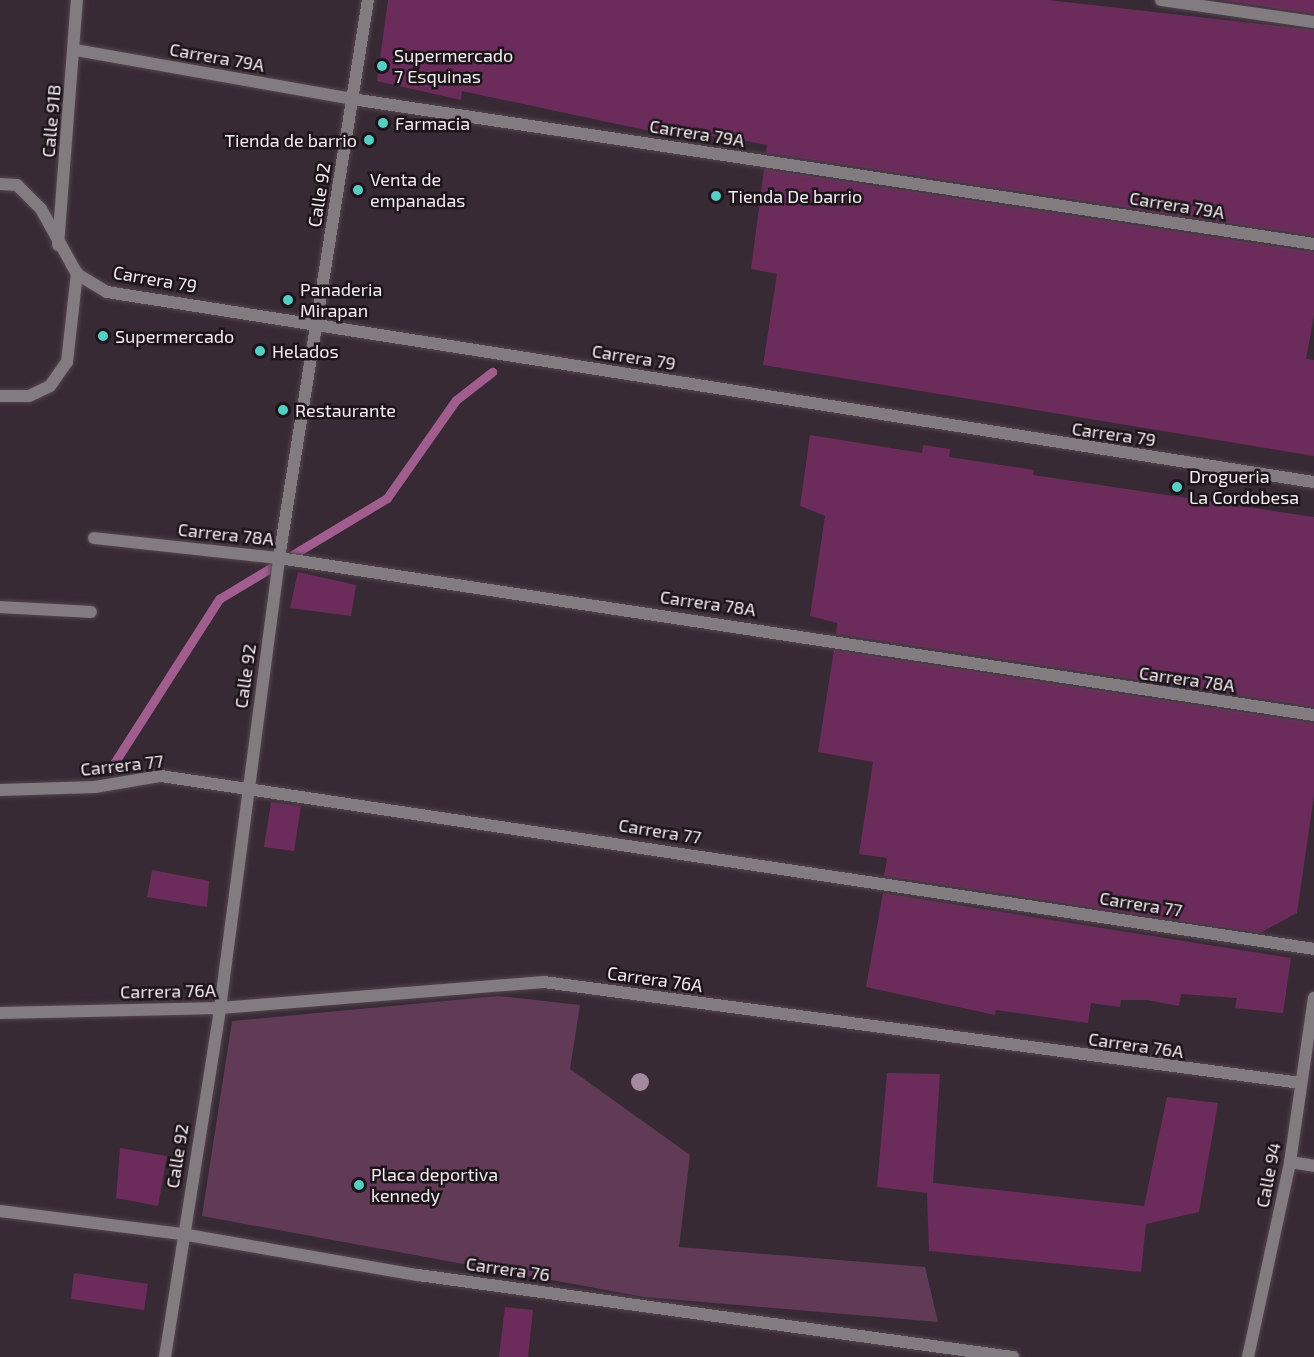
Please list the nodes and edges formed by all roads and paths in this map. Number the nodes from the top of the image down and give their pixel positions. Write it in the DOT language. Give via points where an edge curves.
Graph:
graph roads {
  1 [pos="78,0"];
  2 [pos="368,0"];
  3 [pos="1161,0"];
  4 [pos="1314,22"];
  5 [pos="75,50"];
  6 [pos="352,99"];
  7 [pos="0,184"];
  8 [pos="1314,244"];
  9 [pos="58,245"];
  10 [pos="77,273"];
  11 [pos="318,322"];
  12 [pos="0,396"];
  13 [pos="1314,482"];
  14 [pos="94,538"];
  15 [pos="279,558"];
  16 [pos="0,607"];
  17 [pos="91,612"];
  18 [pos="1314,716"];
  19 [pos="248,787"];
  20 [pos="0,790"];
  21 [pos="1314,949"];
  22 [pos="1314,998"];
  23 [pos="220,1008"];
  24 [pos="0,1013"];
  25 [pos="1301,1083"];
  26 [pos="1290,1162"];
  27 [pos="1314,1166"];
  28 [pos="0,1211"];
  29 [pos="182,1234"];
  30 [pos="165,1357"];
  31 [pos="1013,1357"];
  32 [pos="1248,1357"];
  1 -- 5 [label="street, Calle 91B"];
  2 -- 6 [label="street, Calle 92"];
  3 -- 4 [label="street"];
  5 -- 6 [label="street, Carrera 79A"];
  5 -- 9 [label="street, Calle 91B"];
  6 -- 8 [label="street, Carrera 79A"];
  6 -- 11 [label="street, Calle 92"];
  7 -- 9 [label="street, Carrera 79" via="17,185 41,209"];
  9 -- 10 [label="street, Carrera 79"];
  10 -- 11 [label="street, Carrera 79" via="107,292"];
  10 -- 12 [label="street" via="67,362 50,386 29,396"];
  11 -- 13 [label="street, Carrera 79"];
  11 -- 15 [label="street, Calle 92"];
  14 -- 15 [label="street, Carrera 78A"];
  15 -- 18 [label="street, Carrera 78A"];
  15 -- 19 [label="street, Calle 92"];
  16 -- 17 [label="street"];
  19 -- 20 [label="street, Carrera 77" via="161,776 95,788"];
  19 -- 21 [label="street, Carrera 77"];
  19 -- 23 [label="street, Calle 92"];
  22 -- 25 [label="street, Calle 94"];
  23 -- 24 [label="street, Carrera 76A"];
  23 -- 25 [label="street, Carrera 76A" via="544,982"];
  23 -- 29 [label="street, Calle 92"];
  25 -- 26 [label="street, Calle 94"];
  26 -- 27 [label="street"];
  26 -- 32 [label="street, Calle 94"];
  28 -- 29 [label="street, Carrera 76"];
  29 -- 30 [label="street, Calle 92"];
  29 -- 31 [label="street, Carrera 76" via="418,1275"];
}
